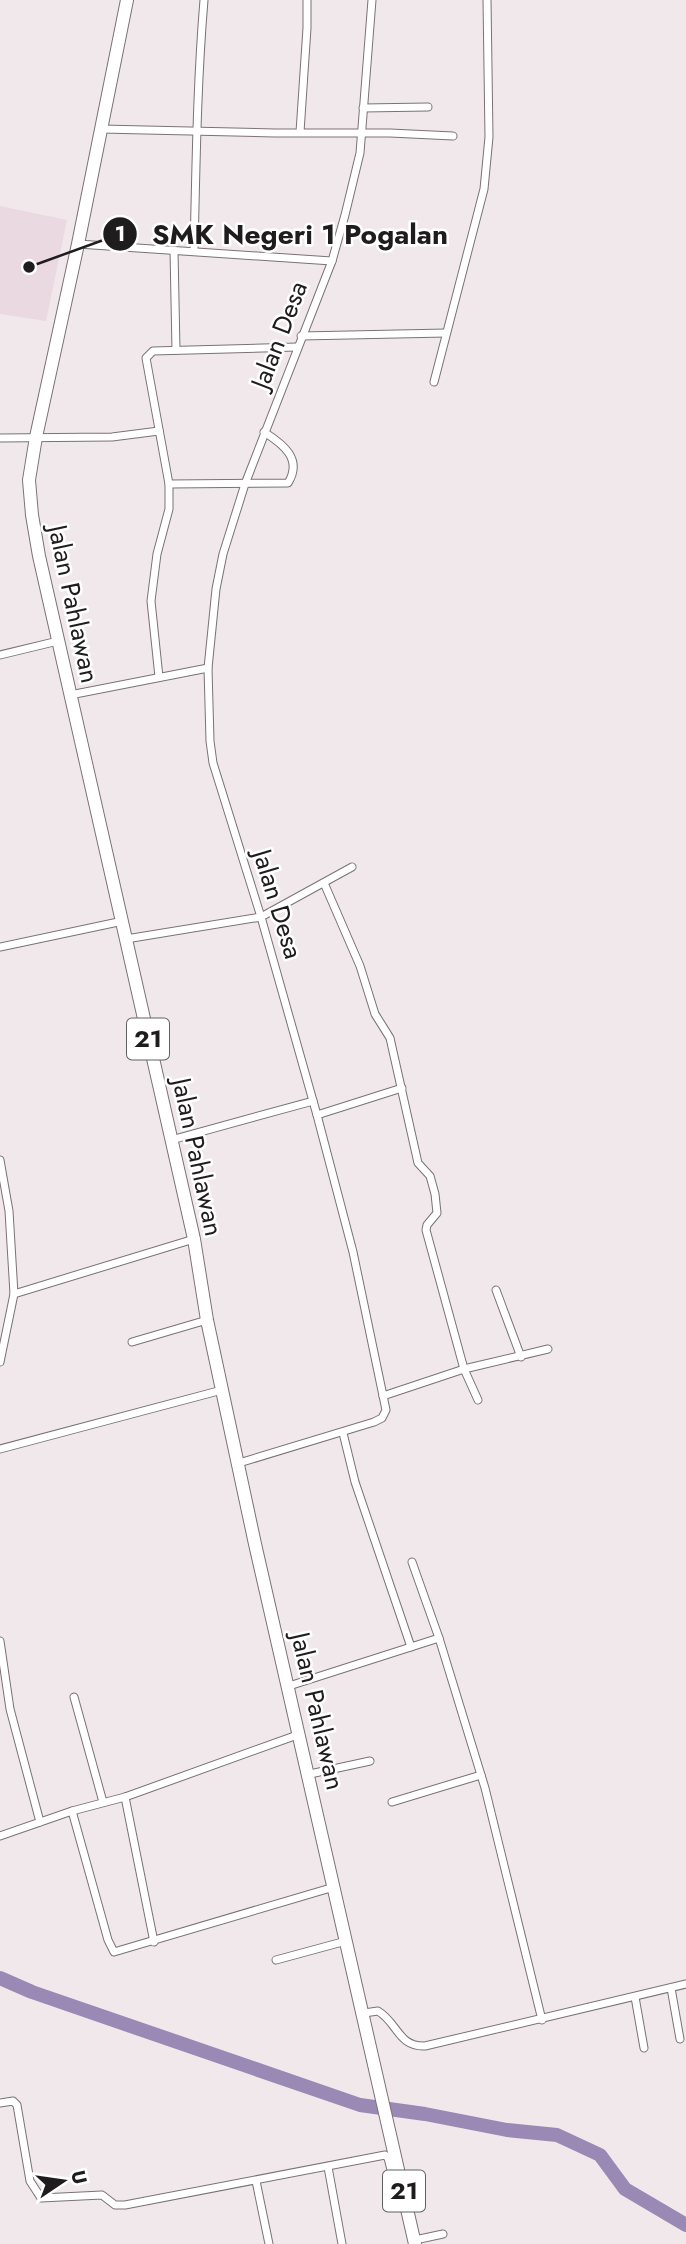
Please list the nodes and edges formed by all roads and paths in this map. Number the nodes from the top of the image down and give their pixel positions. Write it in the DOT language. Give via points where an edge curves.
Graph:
graph roads {
  1 [pos="127,0"];
  2 [pos="204,0"];
  3 [pos="307,0"];
  4 [pos="372,0"];
  5 [pos="487,0"];
  6 [pos="428,107"];
  7 [pos="363,108"];
  8 [pos="102,129"];
  9 [pos="198,132"];
  10 [pos="300,132"];
  11 [pos="367,133"];
  12 [pos="453,136"];
  13 [pos="78,244"];
  14 [pos="194,250"];
  15 [pos="174,251"];
  16 [pos="331,261"];
  17 [pos="446,333"];
  18 [pos="301,336"];
  19 [pos="296,347"];
  20 [pos="176,350"];
  21 [pos="433,382"];
  22 [pos="159,431"];
  23 [pos="264,432"];
  24 [pos="36,437"];
  25 [pos="0,438"];
  26 [pos="169,484"];
  27 [pos="245,484"];
  28 [pos="58,641"];
  29 [pos="0,655"];
  30 [pos="208,668"];
  31 [pos="159,677"];
  32 [pos="70,695"];
  33 [pos="352,867"];
  34 [pos="324,883"];
  35 [pos="261,917"];
  36 [pos="123,921"];
  37 [pos="126,939"];
  38 [pos="0,947"];
  39 [pos="402,1088"];
  40 [pos="313,1101"];
  41 [pos="317,1115"];
  42 [pos="172,1140"];
  43 [pos="0,1160"];
  44 [pos="194,1239"];
  45 [pos="496,1290"];
  46 [pos="15,1294"];
  47 [pos="207,1321"];
  48 [pos="132,1342"];
  49 [pos="548,1349"];
  50 [pos="521,1357"];
  51 [pos="0,1362"];
  52 [pos="464,1369"];
  53 [pos="222,1390"];
  54 [pos="383,1396"];
  55 [pos="478,1400"];
  56 [pos="343,1433"];
  57 [pos="0,1449"];
  58 [pos="239,1463"];
  59 [pos="412,1562"];
  60 [pos="439,1638"];
  61 [pos="0,1642"];
  62 [pos="411,1647"];
  63 [pos="289,1686"];
  64 [pos="74,1698"];
  65 [pos="300,1734"];
  66 [pos="370,1761"];
  67 [pos="310,1774"];
  68 [pos="481,1775"];
  69 [pos="125,1797"];
  70 [pos="103,1802"];
  71 [pos="392,1802"];
  72 [pos="72,1811"];
  73 [pos="40,1822"];
  74 [pos="0,1836"];
  75 [pos="335,1886"];
  76 [pos="346,1941"];
  77 [pos="154,1942"];
  78 [pos="275,1960"];
  79 [pos="686,1984"];
  80 [pos="671,1988"];
  81 [pos="635,1997"];
  82 [pos="363,2013"];
  83 [pos="542,2020"];
  84 [pos="680,2039"];
  85 [pos="644,2048"];
  86 [pos="0,2103"];
  87 [pos="328,2167"];
  88 [pos="256,2181"];
  89 [pos="404,2188"];
  90 [pos="443,2234"];
  91 [pos="415,2242"];
  92 [pos="269,2244"];
  93 [pos="342,2244"];
  1 -- 8 [label="highway, Jalan Pahlawan / 21"];
  2 -- 9 [label="street"];
  3 -- 10 [label="street"];
  4 -- 7 [label="street, Jalan Desa"];
  5 -- 17 [label="street" via="489,137 484,189"];
  6 -- 7 [label="street"];
  7 -- 11 [label="street, Jalan Desa"];
  8 -- 9 [label="street"];
  8 -- 13 [label="highway, Jalan Pahlawan / 21"];
  9 -- 10 [label="street"];
  9 -- 14 [label="street"];
  10 -- 11 [label="street"];
  11 -- 12 [label="street"];
  11 -- 16 [label="street, Jalan Desa"];
  13 -- 15 [label="street, Jalan Desa"];
  13 -- 24 [label="highway, Jalan Pahlawan / 21"];
  14 -- 15 [label="street, Jalan Desa"];
  14 -- 16 [label="street, Jalan Desa"];
  15 -- 20 [label="street"];
  16 -- 18 [label="street, Jalan Desa"];
  17 -- 18 [label="street"];
  17 -- 21 [label="street"];
  18 -- 19 [label="street, Jalan Desa"];
  19 -- 20 [label="street"];
  19 -- 23 [label="street, Jalan Desa"];
  20 -- 22 [label="street" via="153,351 146,358"];
  22 -- 24 [label="street" via="112,437"];
  22 -- 26 [label="street"];
  23 -- 27 [label="street, Jalan Desa"];
  23 -- 27 [label="street" via="291,453 293,475 286,484"];
  24 -- 25 [label="street"];
  24 -- 28 [label="highway, Jalan Pahlawan / 21" via="29,481 32,515"];
  26 -- 27 [label="street"];
  26 -- 31 [label="street" via="169,509 151,601"];
  27 -- 30 [label="street, Jalan Desa" via="221,566"];
  28 -- 29 [label="street"];
  28 -- 32 [label="highway, Jalan Pahlawan / 21"];
  30 -- 31 [label="street"];
  30 -- 35 [label="street, Jalan Desa" via="213,763"];
  31 -- 32 [label="street"];
  32 -- 36 [label="highway, Jalan Pahlawan / 21"];
  33 -- 34 [label="street"];
  34 -- 35 [label="street"];
  34 -- 39 [label="street" via="375,1014 390,1038"];
  35 -- 37 [label="street"];
  35 -- 40 [label="street, Jalan Desa"];
  36 -- 37 [label="highway, Jalan Pahlawan / 21"];
  36 -- 38 [label="street"];
  37 -- 42 [label="highway, Jalan Pahlawan / 21"];
  39 -- 41 [label="street"];
  39 -- 52 [label="street" via="418,1163 429,1174 435,1194 437,1213 426,1230"];
  40 -- 41 [label="street, Jalan Desa"];
  40 -- 42 [label="street"];
  41 -- 54 [label="street, Jalan Desa" via="353,1252"];
  42 -- 44 [label="highway, Jalan Pahlawan / 21"];
  43 -- 46 [label="street"];
  44 -- 46 [label="street"];
  44 -- 47 [label="highway, Jalan Pahlawan / 21"];
  45 -- 50 [label="street"];
  46 -- 51 [label="street"];
  47 -- 48 [label="street"];
  47 -- 53 [label="highway, Jalan Pahlawan / 21"];
  49 -- 50 [label="street"];
  50 -- 52 [label="street"];
  52 -- 54 [label="street"];
  52 -- 55 [label="street"];
  53 -- 57 [label="street"];
  53 -- 58 [label="highway, Jalan Pahlawan / 21"];
  54 -- 56 [label="street" via="386,1410 382,1418"];
  56 -- 58 [label="street"];
  56 -- 62 [label="street"];
  58 -- 63 [label="highway, Jalan Pahlawan / 21"];
  59 -- 60 [label="street"];
  60 -- 62 [label="street"];
  60 -- 68 [label="street"];
  61 -- 73 [label="street" via="10,1709"];
  62 -- 63 [label="street"];
  63 -- 65 [label="highway, Jalan Pahlawan / 21"];
  64 -- 70 [label="street"];
  65 -- 67 [label="highway, Jalan Pahlawan / 21"];
  65 -- 69 [label="street"];
  66 -- 67 [label="street"];
  67 -- 75 [label="highway, Jalan Pahlawan / 21"];
  68 -- 71 [label="street"];
  68 -- 83 [label="street"];
  69 -- 70 [label="street"];
  69 -- 77 [label="street"];
  70 -- 72 [label="street"];
  72 -- 73 [label="street"];
  72 -- 77 [label="street" via="111,1948 117,1952"];
  73 -- 74 [label="street"];
  75 -- 76 [label="highway, Jalan Pahlawan / 21"];
  75 -- 77 [label="street"];
  76 -- 78 [label="street"];
  76 -- 82 [label="highway, Jalan Pahlawan / 21"];
  79 -- 80 [label="street"];
  80 -- 81 [label="street"];
  80 -- 84 [label="street"];
  81 -- 83 [label="street"];
  81 -- 85 [label="street"];
  82 -- 83 [label="street" via="383,2014 400,2037 417,2047"];
  82 -- 89 [label="highway, Jalan Pahlawan / 21"];
  86 -- 88 [label="street" via="13,2101 17,2105 30,2181 40,2199 102,2195 115,2205 125,2205"];
  87 -- 88 [label="street"];
  87 -- 89 [label="street" via="385,2155 396,2190"];
  87 -- 93 [label="street"];
  88 -- 92 [label="street"];
  89 -- 91 [label="highway, 21"];
  90 -- 91 [label="street"];
}
